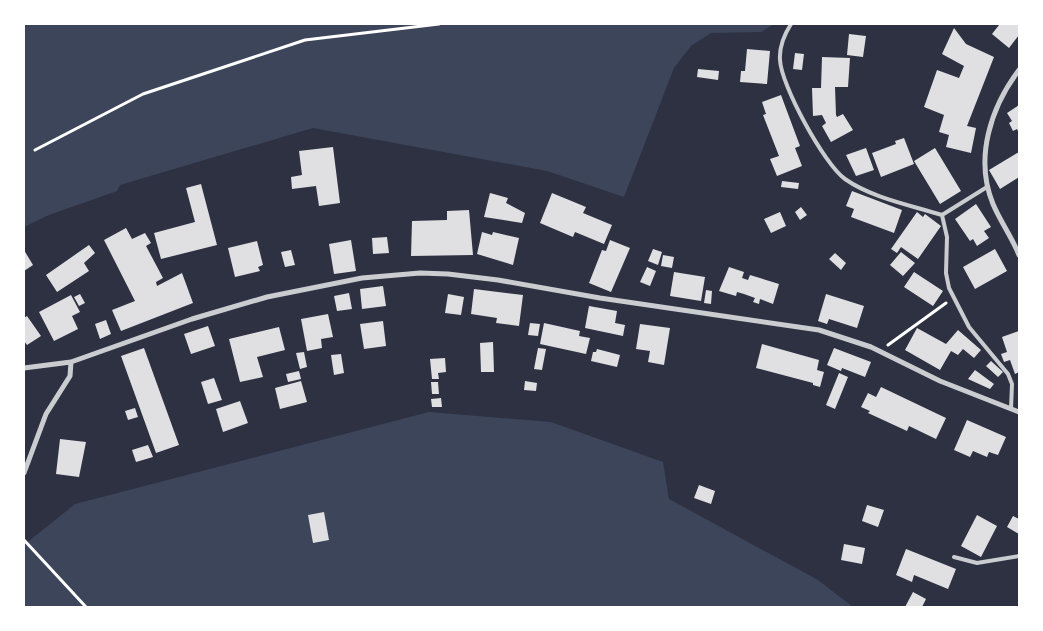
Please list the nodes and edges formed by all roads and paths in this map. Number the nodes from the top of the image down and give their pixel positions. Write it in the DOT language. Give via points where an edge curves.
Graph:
graph roads {
  1 [pos="439,24"];
  2 [pos="791,24"];
  3 [pos="1019,70"];
  4 [pos="35,150"];
  5 [pos="987,187"];
  6 [pos="942,215"];
  7 [pos="1019,255"];
  8 [pos="953,297"];
  9 [pos="880,351"];
  10 [pos="71,362"];
  11 [pos="24,368"];
  12 [pos="1011,409"];
  13 [pos="1019,412"];
  14 [pos="24,473"];
  15 [pos="24,540"];
  16 [pos="1019,556"];
  17 [pos="954,557"];
  18 [pos="86,607"];
  1 -- 4 [label="path" via="305,40 143,94"];
  2 -- 6 [label="lane" via="780,52 781,73 798,109 833,166 843,177 872,192"];
  3 -- 5 [label="street" via="1005,91 990,128 984,162"];
  5 -- 6 [label="lane"];
  5 -- 7 [label="street"];
  6 -- 8 [label="lane" via="947,238 946,273"];
  8 -- 9 [label="path"];
  8 -- 12 [label="lane" via="969,327 1008,374 1012,384"];
  9 -- 10 [label="street" via="797,326 498,280 420,274 362,278 267,296"];
  9 -- 12 [label="street" via="940,381"];
  10 -- 11 [label="street"];
  10 -- 14 [label="street" via="70,376 46,414"];
  12 -- 13 [label="street"];
  15 -- 18 [label="path"];
  16 -- 17 [label="lane" via="977,563"];
}
